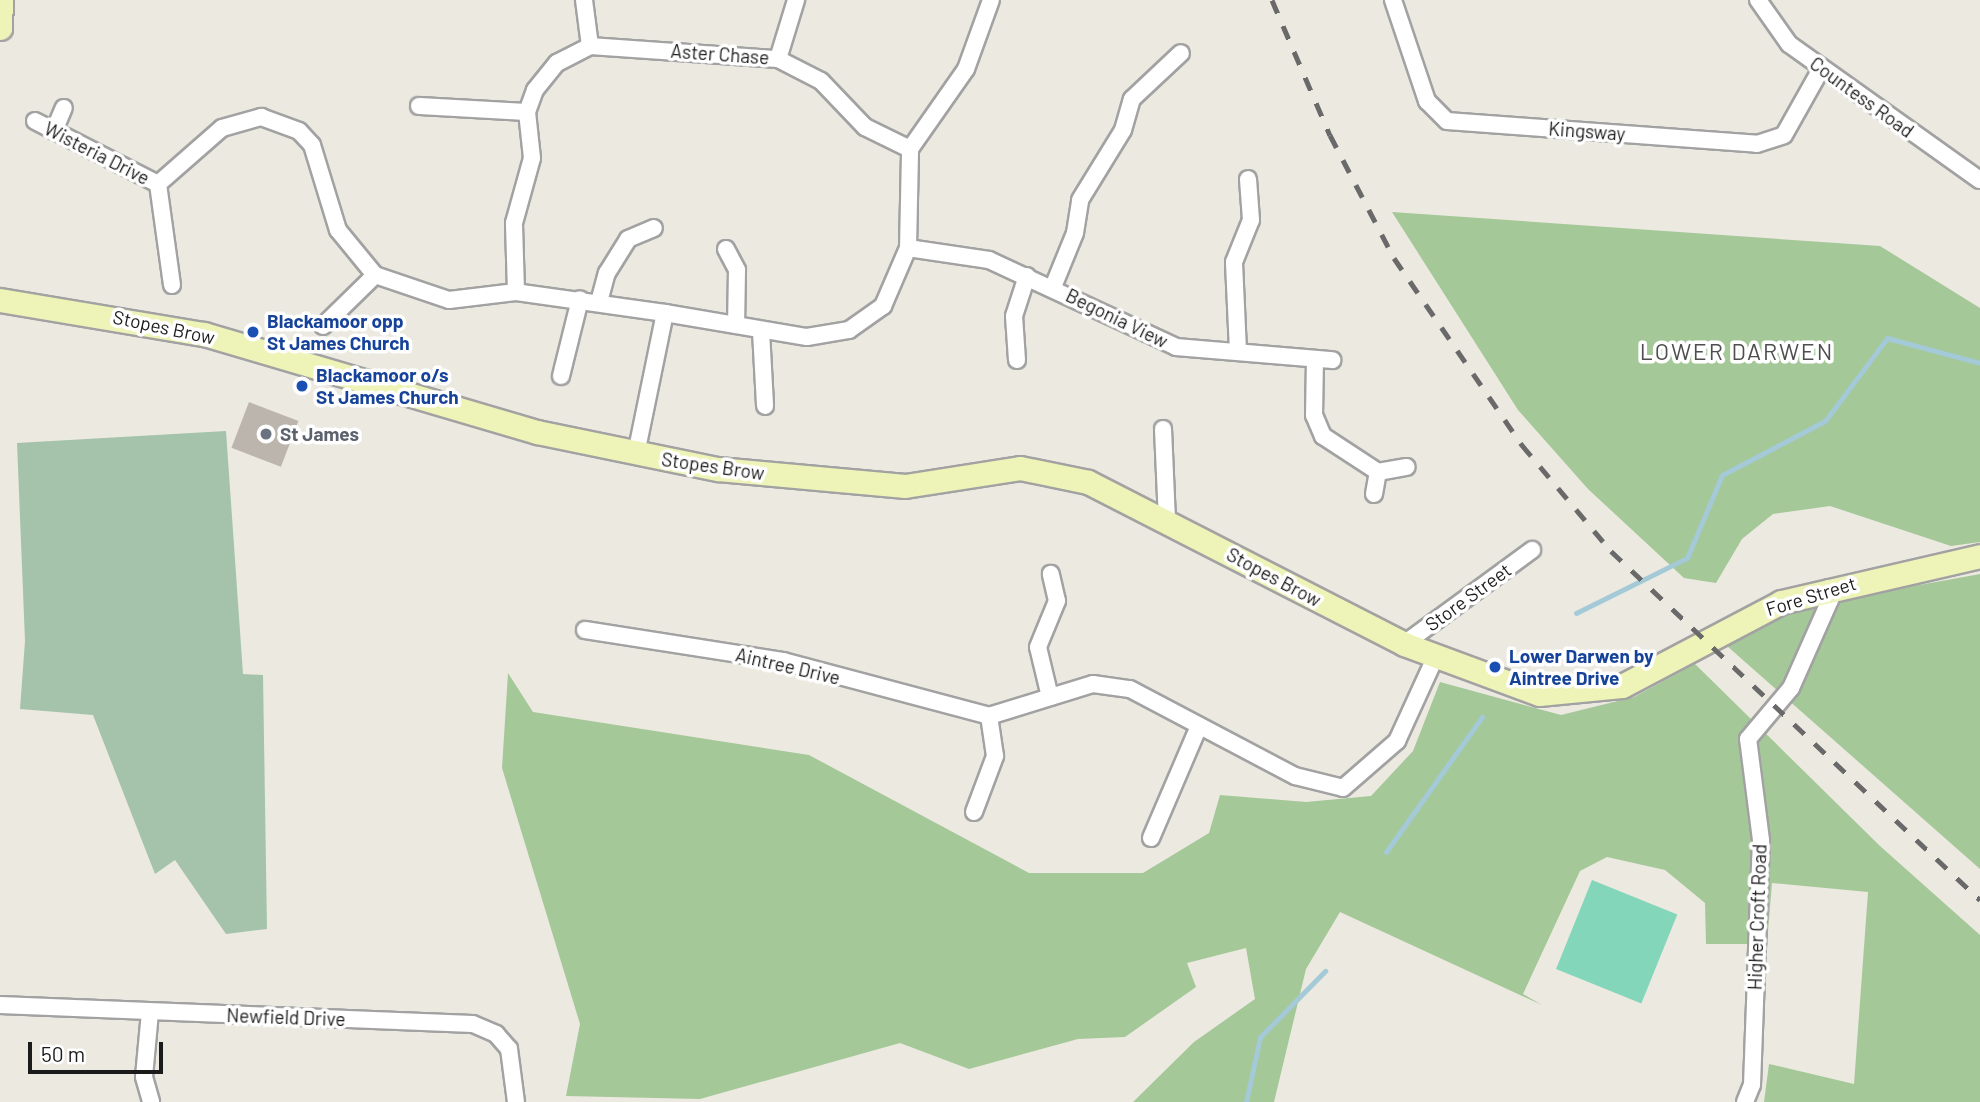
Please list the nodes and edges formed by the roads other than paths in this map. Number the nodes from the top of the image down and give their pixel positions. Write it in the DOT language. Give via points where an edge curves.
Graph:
graph roads {
  1 [pos="1,0"];
  2 [pos="584,0"];
  3 [pos="796,0"];
  4 [pos="991,0"];
  5 [pos="1393,0"];
  6 [pos="1758,0"];
  7 [pos="0,27"];
  8 [pos="590,46"];
  9 [pos="1181,53"];
  10 [pos="778,59"];
  11 [pos="1821,69"];
  12 [pos="418,106"];
  13 [pos="64,108"];
  14 [pos="527,112"];
  15 [pos="35,121"];
  16 [pos="54,131"];
  17 [pos="910,149"];
  18 [pos="1248,179"];
  19 [pos="1980,180"];
  20 [pos="158,184"];
  21 [pos="654,228"];
  22 [pos="908,248"];
  23 [pos="726,249"];
  24 [pos="375,275"];
  25 [pos="1027,276"];
  26 [pos="172,285"];
  27 [pos="1054,288"];
  28 [pos="516,292"];
  29 [pos="580,299"];
  30 [pos="0,300"];
  31 [pos="599,302"];
  32 [pos="664,313"];
  33 [pos="736,325"];
  34 [pos="323,326"];
  35 [pos="761,331"];
  36 [pos="1238,351"];
  37 [pos="1315,359"];
  38 [pos="1017,360"];
  39 [pos="1332,360"];
  40 [pos="561,376"];
  41 [pos="765,406"];
  42 [pos="1163,429"];
  43 [pos="636,454"];
  44 [pos="1407,467"];
  45 [pos="1378,471"];
  46 [pos="1374,494"];
  47 [pos="1167,520"];
  48 [pos="1532,550"];
  49 [pos="1980,556"];
  50 [pos="1051,575"];
  51 [pos="1828,587"];
  52 [pos="584,630"];
  53 [pos="1404,644"];
  54 [pos="1435,658"];
  55 [pos="1050,697"];
  56 [pos="989,716"];
  57 [pos="1199,726"];
  58 [pos="974,812"];
  59 [pos="1151,838"];
  60 [pos="0,1005"];
  61 [pos="150,1012"];
  62 [pos="151,1102"];
  63 [pos="516,1102"];
  64 [pos="1745,1102"];
  1 -- 7 [label="main road"];
  2 -- 8 [label="street"];
  3 -- 10 [label="street"];
  4 -- 17 [label="street" via="966,69"];
  5 -- 11 [label="street, Kingsway" via="1427,101 1447,121 1757,144 1783,135"];
  6 -- 11 [label="street, Countess Road" via="1789,44"];
  8 -- 10 [label="street, Aster Chase"];
  8 -- 14 [label="street" via="546,73"];
  9 -- 27 [label="street" via="1132,99 1123,130 1080,200 1075,233"];
  10 -- 17 [label="street, Aster Chase" via="821,81 865,127"];
  11 -- 19 [label="street, Countess Road"];
  12 -- 14 [label="street"];
  13 -- 16 [label="street"];
  14 -- 28 [label="street" via="532,159 514,223"];
  15 -- 16 [label="street, Wisteria Drive"];
  16 -- 20 [label="street, Wisteria Drive"];
  17 -- 22 [label="street"];
  18 -- 36 [label="street" via="1251,220 1234,262"];
  20 -- 24 [label="street, Wisteria Drive" via="222,128 261,117 284,122 312,145 338,230"];
  20 -- 26 [label="street, Wisteria Drive"];
  21 -- 31 [label="street" via="628,239 607,273"];
  22 -- 25 [label="street, Begonia View" via="989,260"];
  22 -- 35 [label="street" via="890,296 862,323 822,336"];
  23 -- 33 [label="street" via="737,270"];
  24 -- 28 [label="street" via="449,300"];
  24 -- 34 [label="street"];
  25 -- 27 [label="street, Begonia View"];
  25 -- 38 [label="street" via="1014,316"];
  27 -- 36 [label="street, Begonia View" via="1159,341"];
  28 -- 29 [label="street"];
  29 -- 31 [label="street"];
  29 -- 40 [label="street"];
  30 -- 43 [label="main road, Stopes Brow" via="204,334 537,432"];
  31 -- 32 [label="street"];
  32 -- 33 [label="street"];
  32 -- 43 [label="street"];
  33 -- 35 [label="street"];
  35 -- 41 [label="street"];
  36 -- 37 [label="street, Begonia View"];
  37 -- 39 [label="street, Begonia View"];
  37 -- 45 [label="street" via="1314,415 1323,436"];
  42 -- 47 [label="street"];
  43 -- 47 [label="main road, Stopes Brow" via="718,469 905,486 1020,468 1088,482"];
  44 -- 45 [label="street"];
  45 -- 46 [label="street"];
  47 -- 53 [label="main road, Stopes Brow"];
  48 -- 53 [label="street, Store Street"];
  49 -- 51 [label="main road, Fore Street"];
  50 -- 55 [label="street" via="1057,601 1038,647"];
  51 -- 54 [label="main road, Fore Street" via="1733,624 1655,672 1622,686 1539,694"];
  51 -- 64 [label="street, Higher Croft Road" via="1830,600 1791,688 1748,739 1761,840 1752,1085"];
  52 -- 56 [label="street, Aintree Drive" via="783,661"];
  53 -- 54 [label="main road, Stopes Brow"];
  54 -- 57 [label="street" via="1397,741 1343,788 1295,776"];
  55 -- 56 [label="street"];
  55 -- 57 [label="street" via="1093,684 1130,690"];
  56 -- 58 [label="street" via="995,756"];
  57 -- 59 [label="street"];
  60 -- 61 [label="street, Newfield Drive"];
  61 -- 62 [label="street" via="144,1077"];
  61 -- 63 [label="street, Newfield Drive" via="473,1024 496,1034 509,1049"];
}
